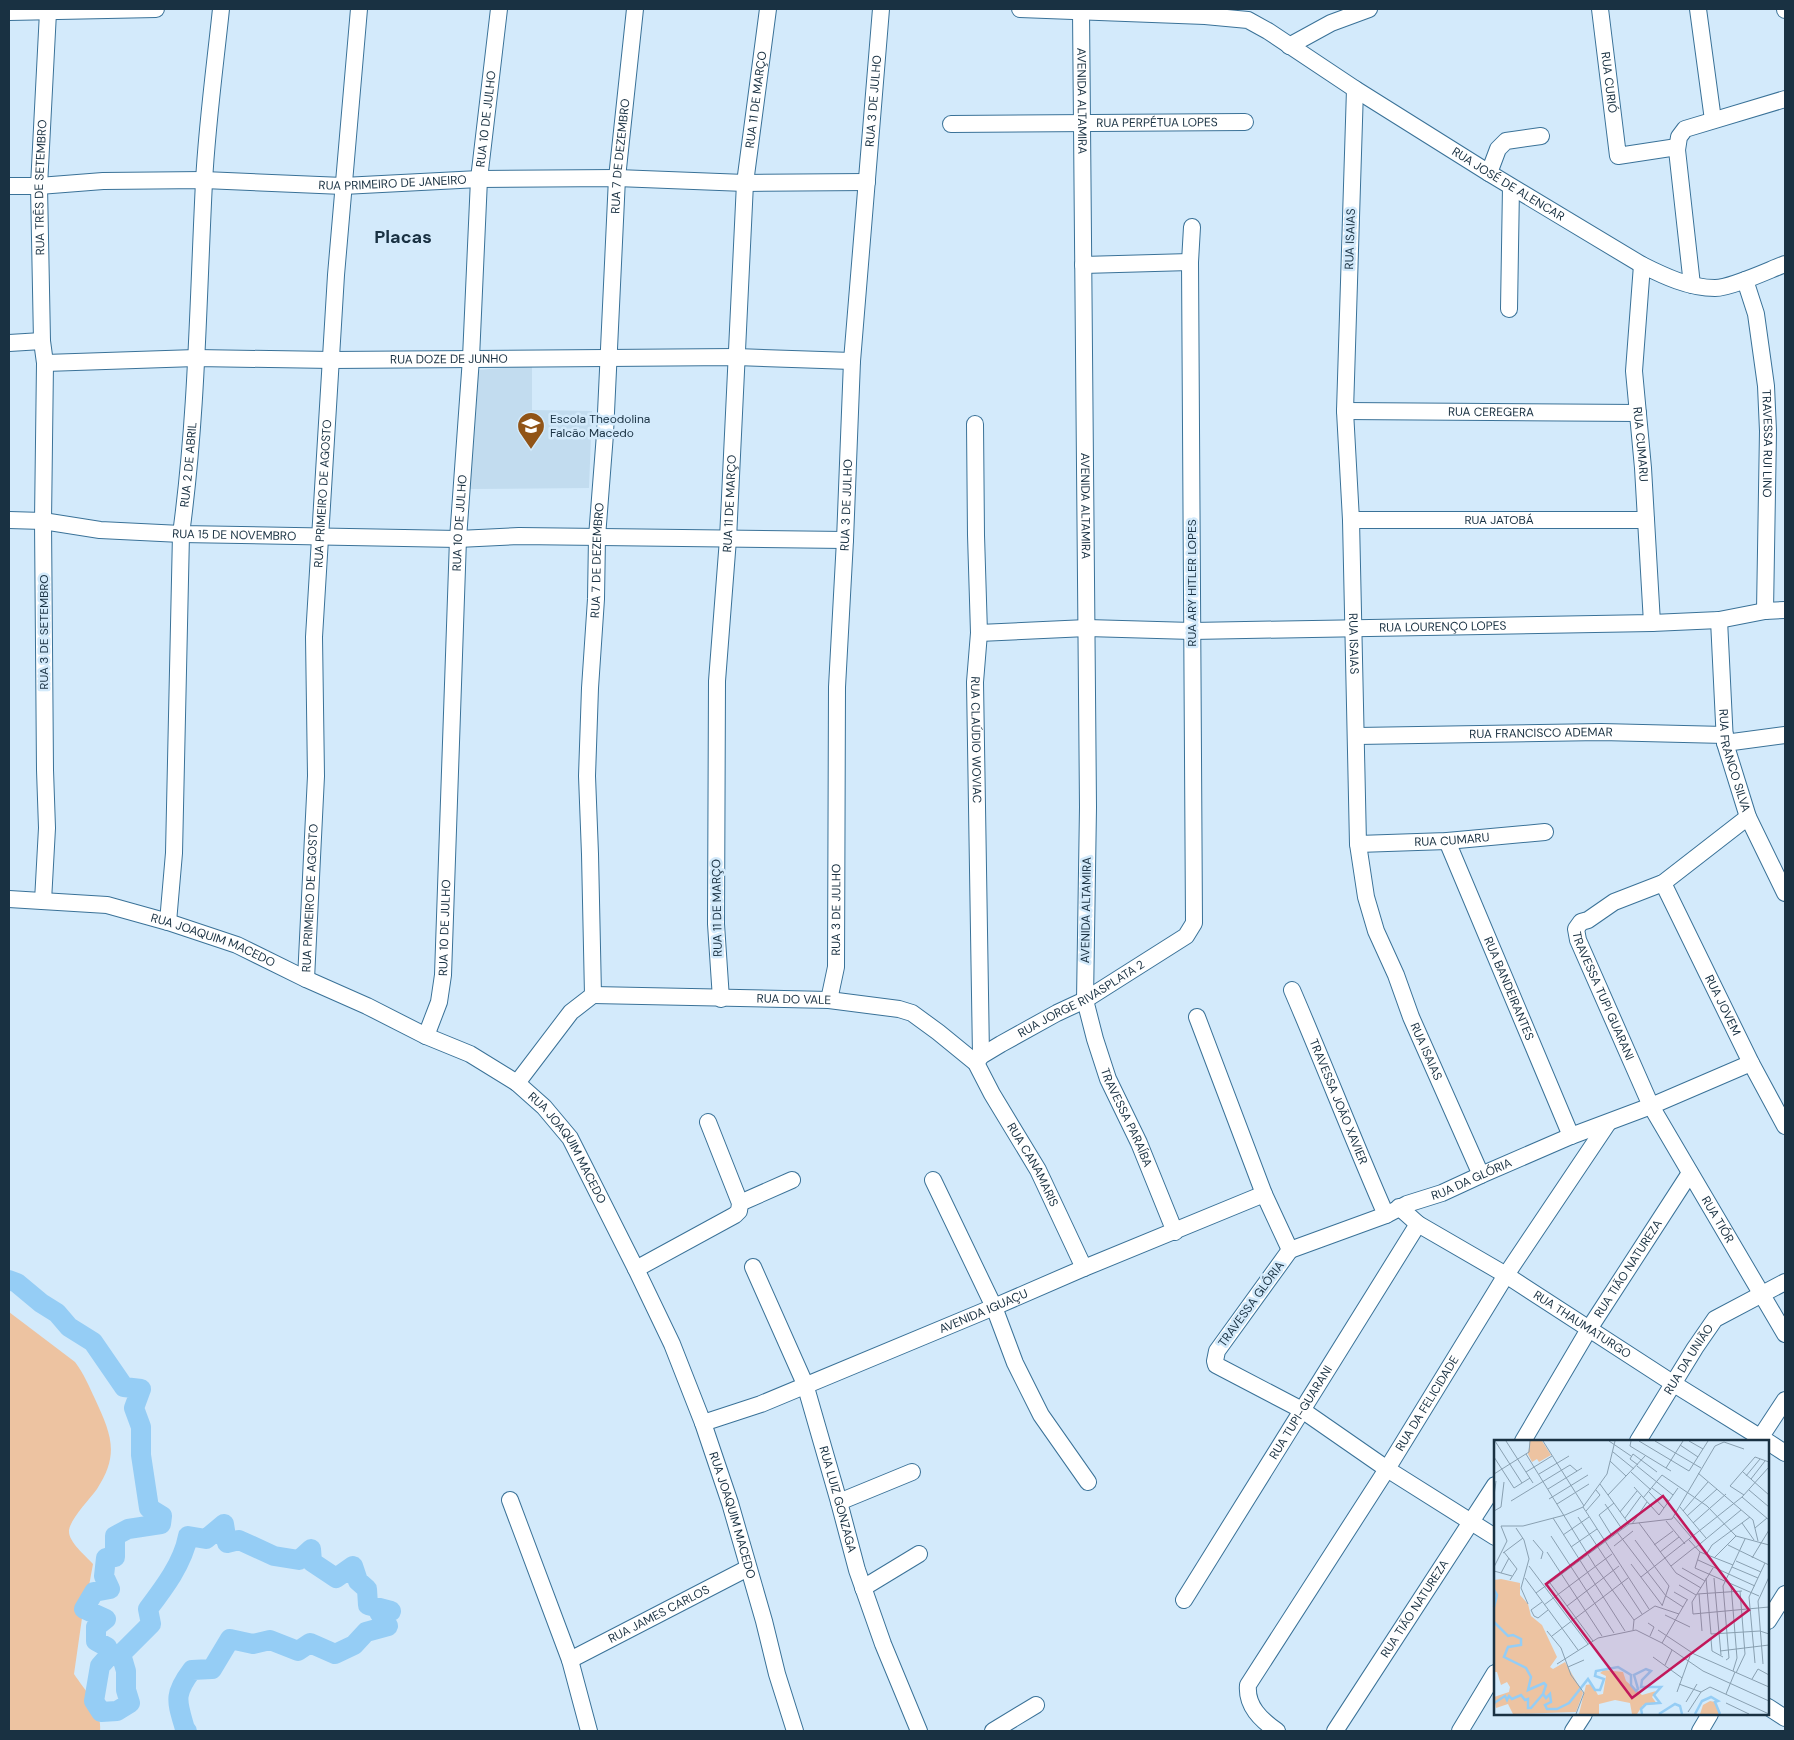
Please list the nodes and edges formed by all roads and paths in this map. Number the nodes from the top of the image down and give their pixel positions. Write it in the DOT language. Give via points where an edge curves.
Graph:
graph roads {
  1 [pos="156,9"];
  2 [pos="221,9"];
  3 [pos="359,9"];
  4 [pos="499,9"];
  5 [pos="635,9"];
  6 [pos="768,9"];
  7 [pos="881,9"];
  8 [pos="1020,9"];
  9 [pos="1369,9"];
  10 [pos="1600,9"];
  11 [pos="1698,9"];
  12 [pos="1081,11"];
  13 [pos="9,12"];
  14 [pos="48,12"];
  15 [pos="1146,12"];
  16 [pos="1248,14"];
  17 [pos="1289,46"];
  18 [pos="1354,89"];
  19 [pos="1785,99"];
  20 [pos="1713,120"];
  21 [pos="1245,122"];
  22 [pos="951,124"];
  23 [pos="1081,124"];
  24 [pos="1541,136"];
  25 [pos="1677,146"];
  26 [pos="1489,173"];
  27 [pos="617,178"];
  28 [pos="479,179"];
  29 [pos="204,180"];
  30 [pos="867,182"];
  31 [pos="745,183"];
  32 [pos="9,186"];
  33 [pos="39,186"];
  34 [pos="344,186"];
  35 [pos="1511,187"];
  36 [pos="1192,227"];
  37 [pos="1190,262"];
  38 [pos="1785,264"];
  39 [pos="1083,265"];
  40 [pos="1642,265"];
  41 [pos="1745,280"];
  42 [pos="1692,285"];
  43 [pos="1509,309"];
  44 [pos="42,341"];
  45 [pos="9,343"];
  46 [pos="736,357"];
  47 [pos="196,358"];
  48 [pos="471,358"];
  49 [pos="608,359"];
  50 [pos="332,360"];
  51 [pos="852,361"];
  52 [pos="45,363"];
  53 [pos="1346,411"];
  54 [pos="1638,413"];
  55 [pos="975,424"];
  56 [pos="9,520"];
  57 [pos="1351,520"];
  58 [pos="1646,520"];
  59 [pos="43,521"];
  60 [pos="181,534"];
  61 [pos="320,536"];
  62 [pos="597,537"];
  63 [pos="458,539"];
  64 [pos="728,539"];
  65 [pos="846,540"];
  66 [pos="1785,610"];
  67 [pos="1765,611"];
  68 [pos="1718,620"];
  69 [pos="1652,624"];
  70 [pos="1086,628"];
  71 [pos="1353,630"];
  72 [pos="1192,631"];
  73 [pos="979,633"];
  74 [pos="1357,736"];
  75 [pos="1785,736"];
  76 [pos="1725,739"];
  77 [pos="1748,817"];
  78 [pos="1545,832"];
  79 [pos="1447,841"];
  80 [pos="1358,844"];
  81 [pos="1663,883"];
  82 [pos="1784,889"];
  83 [pos="9,899"];
  84 [pos="43,901"];
  85 [pos="168,922"];
  86 [pos="1186,936"];
  87 [pos="306,980"];
  88 [pos="1292,990"];
  89 [pos="593,995"];
  90 [pos="721,999"];
  91 [pos="829,1000"];
  92 [pos="1085,1000"];
  93 [pos="1197,1017"];
  94 [pos="426,1036"];
  95 [pos="979,1059"];
  96 [pos="1751,1063"];
  97 [pos="517,1083"];
  98 [pos="1651,1106"];
  99 [pos="708,1122"];
  100 [pos="1608,1123"];
  101 [pos="1785,1126"];
  102 [pos="1571,1136"];
  103 [pos="1690,1173"];
  104 [pos="1480,1175"];
  105 [pos="792,1180"];
  106 [pos="933,1180"];
  107 [pos="1264,1194"];
  108 [pos="740,1206"];
  109 [pos="1392,1211"];
  110 [pos="1418,1224"];
  111 [pos="1175,1232"];
  112 [pos="1290,1250"];
  113 [pos="753,1267"];
  114 [pos="1084,1268"];
  115 [pos="636,1269"];
  116 [pos="1506,1275"];
  117 [pos="1785,1282"];
  118 [pos="1761,1294"];
  119 [pos="994,1308"];
  120 [pos="1589,1330"];
  121 [pos="1785,1334"];
  122 [pos="805,1384"];
  123 [pos="1674,1384"];
  124 [pos="1785,1400"];
  125 [pos="1302,1410"];
  126 [pos="703,1423"];
  127 [pos="1524,1440"];
  128 [pos="1639,1440"];
  129 [pos="1761,1440"];
  130 [pos="1764,1440"];
  131 [pos="1769,1444"];
  132 [pos="1785,1453"];
  133 [pos="1387,1469"];
  134 [pos="912,1472"];
  135 [pos="1088,1482"];
  136 [pos="1494,1487"];
  137 [pos="510,1500"];
  138 [pos="839,1502"];
  139 [pos="1471,1522"];
  140 [pos="1494,1536"];
  141 [pos="919,1554"];
  142 [pos="748,1568"];
  143 [pos="863,1588"];
  144 [pos="1785,1594"];
  145 [pos="1184,1600"];
  146 [pos="1769,1619"];
  147 [pos="570,1660"];
  148 [pos="1494,1675"];
  149 [pos="1036,1704"];
  150 [pos="1769,1708"];
  151 [pos="1583,1715"];
  152 [pos="1709,1715"];
  153 [pos="1785,1718"];
  154 [pos="589,1731"];
  155 [pos="795,1731"];
  156 [pos="919,1731"];
  157 [pos="993,1731"];
  158 [pos="1277,1731"];
  159 [pos="1334,1731"];
  160 [pos="1460,1731"];
  161 [pos="1573,1731"];
  162 [pos="1700,1731"];
  1 -- 14 [label="street"];
  2 -- 29 [label="street, RUA 2 DE ABRIL"];
  3 -- 34 [label="street, RUA PRIMEIRO DE AGOSTO"];
  4 -- 28 [label="street, RUA 10 DE JULHO"];
  5 -- 27 [label="street, RUA 7 DE DEZEMBRO"];
  6 -- 31 [label="street, RUA 11 DE MARÇO"];
  7 -- 30 [label="street, RUA 3 DE JULHO"];
  8 -- 12 [label="street"];
  9 -- 17 [label="street" via="1332,23"];
  10 -- 25 [label="street, RUA CURIÓ" via="1618,156"];
  11 -- 20 [label="street"];
  12 -- 15 [label="street"];
  12 -- 23 [label="street, AVENIDA ALTAMIRA"];
  13 -- 14 [label="street"];
  14 -- 33 [label="street, RUA TRÊS DE SETEMBRO"];
  15 -- 16 [label="street" via="1205,16"];
  16 -- 17 [label="street, RUA JOSÉ DE ALENCAR"];
  17 -- 18 [label="street, RUA JOSÉ DE ALENCAR"];
  18 -- 26 [label="street, RUA JOSÉ DE ALENCAR"];
  18 -- 53 [label="street, RUA ISAIAS"];
  19 -- 20 [label="street"];
  20 -- 25 [label="street" via="1685,129"];
  21 -- 23 [label="street, RUA PERPÉTUA LOPES"];
  22 -- 23 [label="street, RUA PERPÉTUA LOPES"];
  23 -- 39 [label="street, AVENIDA ALTAMIRA"];
  24 -- 26 [label="street" via="1502,144"];
  25 -- 42 [label="street"];
  26 -- 35 [label="street, RUA JOSÉ DE ALENCAR"];
  27 -- 28 [label="street, RUA PRIMEIRO DE JANEIRO"];
  27 -- 31 [label="street, RUA PRIMEIRO DE JANEIRO"];
  27 -- 49 [label="street, RUA 7 DE DEZEMBRO"];
  28 -- 34 [label="street, RUA PRIMEIRO DE JANEIRO"];
  28 -- 48 [label="street, RUA 10 DE JULHO"];
  29 -- 33 [label="street, RUA PRIMEIRO DE JANEIRO" via="103,181"];
  29 -- 34 [label="street, RUA PRIMEIRO DE JANEIRO"];
  29 -- 47 [label="street, RUA 2 DE ABRIL"];
  30 -- 31 [label="street, RUA PRIMEIRO DE JANEIRO"];
  30 -- 51 [label="street, RUA 3 DE JULHO"];
  31 -- 46 [label="street, RUA 11 DE MARÇO"];
  32 -- 33 [label="street, RUA PRIMEIRO DE JANEIRO"];
  33 -- 44 [label="street, RUA TRÊS DE SETEMBRO"];
  34 -- 50 [label="street, RUA PRIMEIRO DE AGOSTO"];
  35 -- 40 [label="street, RUA JOSÉ DE ALENCAR"];
  35 -- 43 [label="street"];
  36 -- 37 [label="street, RUA ARY HITLER LOPES"];
  37 -- 39 [label="street"];
  37 -- 72 [label="street, RUA ARY HITLER LOPES"];
  38 -- 41 [label="street, RUA JOSÉ DE ALENCAR"];
  39 -- 70 [label="street, AVENIDA ALTAMIRA"];
  40 -- 42 [label="street, RUA JOSÉ DE ALENCAR"];
  40 -- 54 [label="street, RUA CUMARU" via="1634,371"];
  41 -- 42 [label="street, RUA JOSÉ DE ALENCAR" via="1717,288"];
  41 -- 67 [label="street, TRAVESSA RUI LINO" via="1756,314 1766,386"];
  44 -- 45 [label="street"];
  44 -- 52 [label="street, RUA TRÊS DE SETEMBRO"];
  46 -- 49 [label="street, RUA DOZE DE JUNHO"];
  46 -- 51 [label="street, RUA DOZE DE JUNHO"];
  46 -- 64 [label="street, RUA 11 DE MARÇO"];
  47 -- 50 [label="street, RUA DOZE DE JUNHO"];
  47 -- 52 [label="street, RUA DOZE DE JUNHO"];
  47 -- 60 [label="street, RUA 2 DE ABRIL"];
  48 -- 49 [label="street, RUA DOZE DE JUNHO"];
  48 -- 50 [label="street, RUA DOZE DE JUNHO"];
  48 -- 63 [label="street, RUA 10 DE JULHO"];
  49 -- 62 [label="street, RUA 7 DE DEZEMBRO"];
  50 -- 61 [label="street, RUA PRIMEIRO DE AGOSTO"];
  51 -- 65 [label="street, RUA 3 DE JULHO"];
  52 -- 59 [label="street, RUA 3 DE SETEMBRO"];
  53 -- 54 [label="street, RUA CEREGERA"];
  53 -- 57 [label="street, RUA ISAIAS"];
  54 -- 58 [label="street, RUA CUMARU"];
  55 -- 73 [label="street, RUA CLAÚDIO WOVIAC"];
  56 -- 59 [label="street, RUA 15 DE NOVEMBRO"];
  57 -- 58 [label="street, RUA JATOBÁ"];
  57 -- 71 [label="street, RUA ISAIAS"];
  58 -- 69 [label="street, RUA CUMARU"];
  59 -- 60 [label="street, RUA 15 DE NOVEMBRO" via="100,530"];
  59 -- 84 [label="street, RUA 3 DE SETEMBRO" via="48,828"];
  60 -- 61 [label="street, RUA 15 DE NOVEMBRO"];
  60 -- 85 [label="street, RUA 2 DE ABRIL" via="174,853"];
  61 -- 63 [label="street, RUA 15 DE NOVEMBRO"];
  61 -- 87 [label="street, RUA PRIMEIRO DE AGOSTO" via="314,637 316,776"];
  62 -- 63 [label="street, RUA 15 DE NOVEMBRO"];
  62 -- 64 [label="street, RUA 15 DE NOVEMBRO"];
  62 -- 89 [label="street, RUA 7 DE DEZEMBRO" via="587,776"];
  63 -- 94 [label="street, RUA 10 DE JULHO" via="443,975"];
  64 -- 65 [label="street, RUA 15 DE NOVEMBRO"];
  64 -- 90 [label="street, RUA 11 DE MARÇO" via="716,737 716,924"];
  65 -- 91 [label="street, RUA 3 DE JULHO" via="837,687 836,967"];
  66 -- 67 [label="street, RUA LOURENÇO LOPES"];
  67 -- 68 [label="street, RUA LOURENÇO LOPES"];
  68 -- 69 [label="street, RUA LOURENÇO LOPES"];
  68 -- 76 [label="street, RUA FRANCO SILVA"];
  69 -- 71 [label="street, RUA LOURENÇO LOPES"];
  70 -- 72 [label="street, RUA LOURENÇO LOPES"];
  70 -- 73 [label="street, RUA LOURENÇO LOPES"];
  70 -- 92 [label="street, AVENIDA ALTAMIRA"];
  71 -- 72 [label="street, RUA LOURENÇO LOPES"];
  71 -- 74 [label="street, RUA ISAIAS"];
  72 -- 86 [label="street, RUA ARY HITLER LOPES" via="1195,915"];
  73 -- 95 [label="street, RUA CLAÚDIO WOVIAC" via="976,682"];
  74 -- 76 [label="street, RUA FRANCISCO ADEMAR" via="1601,732"];
  74 -- 80 [label="street, RUA ISAIAS"];
  75 -- 76 [label="street, RUA FRANCISCO ADEMAR"];
  76 -- 77 [label="street, RUA FRANCO SILVA"];
  77 -- 81 [label="street"];
  77 -- 82 [label="street, RUA FRANCO SILVA"];
  78 -- 79 [label="street, RUA CUMARU"];
  79 -- 80 [label="street, RUA CUMARU"];
  79 -- 102 [label="street, RUA BANDEIRANTES"];
  80 -- 104 [label="street, RUA ISAIAS" via="1366,897 1376,931"];
  81 -- 96 [label="street, RUA JOVEM"];
  81 -- 98 [label="street, TRAVESSA TUPI GUARANI" via="1614,902 1581,922 1576,929"];
  83 -- 84 [label="street, RUA JOAQUIM MACEDO"];
  84 -- 85 [label="street, RUA JOAQUIM MACEDO" via="107,905"];
  85 -- 87 [label="street, RUA JOAQUIM MACEDO" via="237,945"];
  86 -- 92 [label="street, RUA JORGE RIVASPLATA 2"];
  87 -- 94 [label="street, RUA JOAQUIM MACEDO"];
  88 -- 109 [label="street, TRAVESSA JOÃO XAVIER" via="1351,1136"];
  89 -- 90 [label="street, RUA DO VALE"];
  89 -- 97 [label="street" via="571,1012"];
  90 -- 91 [label="street, RUA DO VALE"];
  91 -- 95 [label="street, RUA DO VALE" via="912,1013"];
  92 -- 95 [label="street, RUA JORGE RIVASPLATA 2"];
  92 -- 111 [label="street, TRAVESSA PARAÍBA" via="1108,1078"];
  93 -- 107 [label="street"];
  94 -- 97 [label="street, RUA JOAQUIM MACEDO" via="470,1054"];
  95 -- 114 [label="street, RUA CANAMARIS" via="992,1094 1038,1170"];
  96 -- 98 [label="street, RUA DA GLÓRIA"];
  96 -- 101 [label="street, RUA JOVEM"];
  97 -- 115 [label="street, RUA JOAQUIM MACEDO" via="544,1107 570,1138"];
  98 -- 100 [label="street, RUA DA GLÓRIA"];
  98 -- 103 [label="street, RUA TIÓR"];
  99 -- 108 [label="street"];
  100 -- 102 [label="street, RUA DA GLÓRIA"];
  100 -- 116 [label="street, RUA DA FELICIDADE"];
  102 -- 104 [label="street, RUA DA GLÓRIA"];
  103 -- 118 [label="street, RUA TIÓR"];
  103 -- 120 [label="street, RUA TIÃO NATUREZA"];
  104 -- 109 [label="street, RUA DA GLÓRIA"];
  105 -- 108 [label="street"];
  106 -- 119 [label="street"];
  107 -- 111 [label="street, AVENIDA IGUAÇU"];
  107 -- 112 [label="street"];
  108 -- 115 [label="street" via="735,1215"];
  109 -- 110 [label="street, RUA THAUMATURGO"];
  109 -- 112 [label="street, RUA DA GLÓRIA"];
  110 -- 116 [label="street, RUA THAUMATURGO"];
  110 -- 125 [label="street, RUA TUPI-GUARANI"];
  111 -- 114 [label="street, AVENIDA IGUAÇU"];
  112 -- 125 [label="street, TRAVESSA GLÓRIA" via="1217,1351 1215,1360 1216,1365"];
  113 -- 122 [label="street, RUA LUIZ GONZAGA"];
  114 -- 119 [label="street, AVENIDA IGUAÇU"];
  115 -- 126 [label="street, RUA JOAQUIM MACEDO" via="672,1344"];
  116 -- 120 [label="street, RUA THAUMATURGO"];
  116 -- 133 [label="street, RUA DA FELICIDADE"];
  117 -- 118 [label="street, RUA DA UNIÃO"];
  118 -- 121 [label="street, RUA TIÓR"];
  118 -- 123 [label="street, RUA DA UNIÃO" via="1715,1319"];
  119 -- 122 [label="street, AVENIDA IGUAÇU"];
  119 -- 135 [label="street" via="1015,1363 1041,1415"];
  120 -- 123 [label="street, RUA THAUMATURGO"];
  120 -- 127 [label="street, RUA TIÃO NATUREZA"];
  122 -- 126 [label="street, AVENIDA IGUAÇU" via="760,1404"];
  122 -- 138 [label="street, RUA LUIZ GONZAGA"];
  123 -- 128 [label="street, RUA DA UNIÃO"];
  123 -- 129 [label="street, RUA THAUMATURGO"];
  124 -- 130 [label="street"];
  125 -- 133 [label="street"];
  125 -- 145 [label="street, RUA TUPI-GUARANI"];
  126 -- 142 [label="street, RUA JOAQUIM MACEDO"];
  131 -- 132 [label="street, RUA THAUMATURGO"];
  133 -- 139 [label="street"];
  133 -- 158 [label="street, RUA DA FELICIDADE" via="1248,1685 1250,1703 1259,1716"];
  134 -- 138 [label="street"];
  136 -- 139 [label="street, RUA TIÃO NATUREZA"];
  137 -- 147 [label="street"];
  138 -- 143 [label="street, RUA LUIZ GONZAGA"];
  139 -- 140 [label="street"];
  139 -- 159 [label="street, RUA TIÃO NATUREZA"];
  141 -- 143 [label="street"];
  142 -- 147 [label="street, RUA JAMES CARLOS"];
  142 -- 155 [label="street, RUA JOAQUIM MACEDO"];
  143 -- 156 [label="street, RUA LUIZ GONZAGA"];
  144 -- 146 [label="street"];
  147 -- 154 [label="street"];
  148 -- 160 [label="street"];
  149 -- 157 [label="street"];
  150 -- 153 [label="street"];
  151 -- 161 [label="street"];
  152 -- 162 [label="street"];
}
